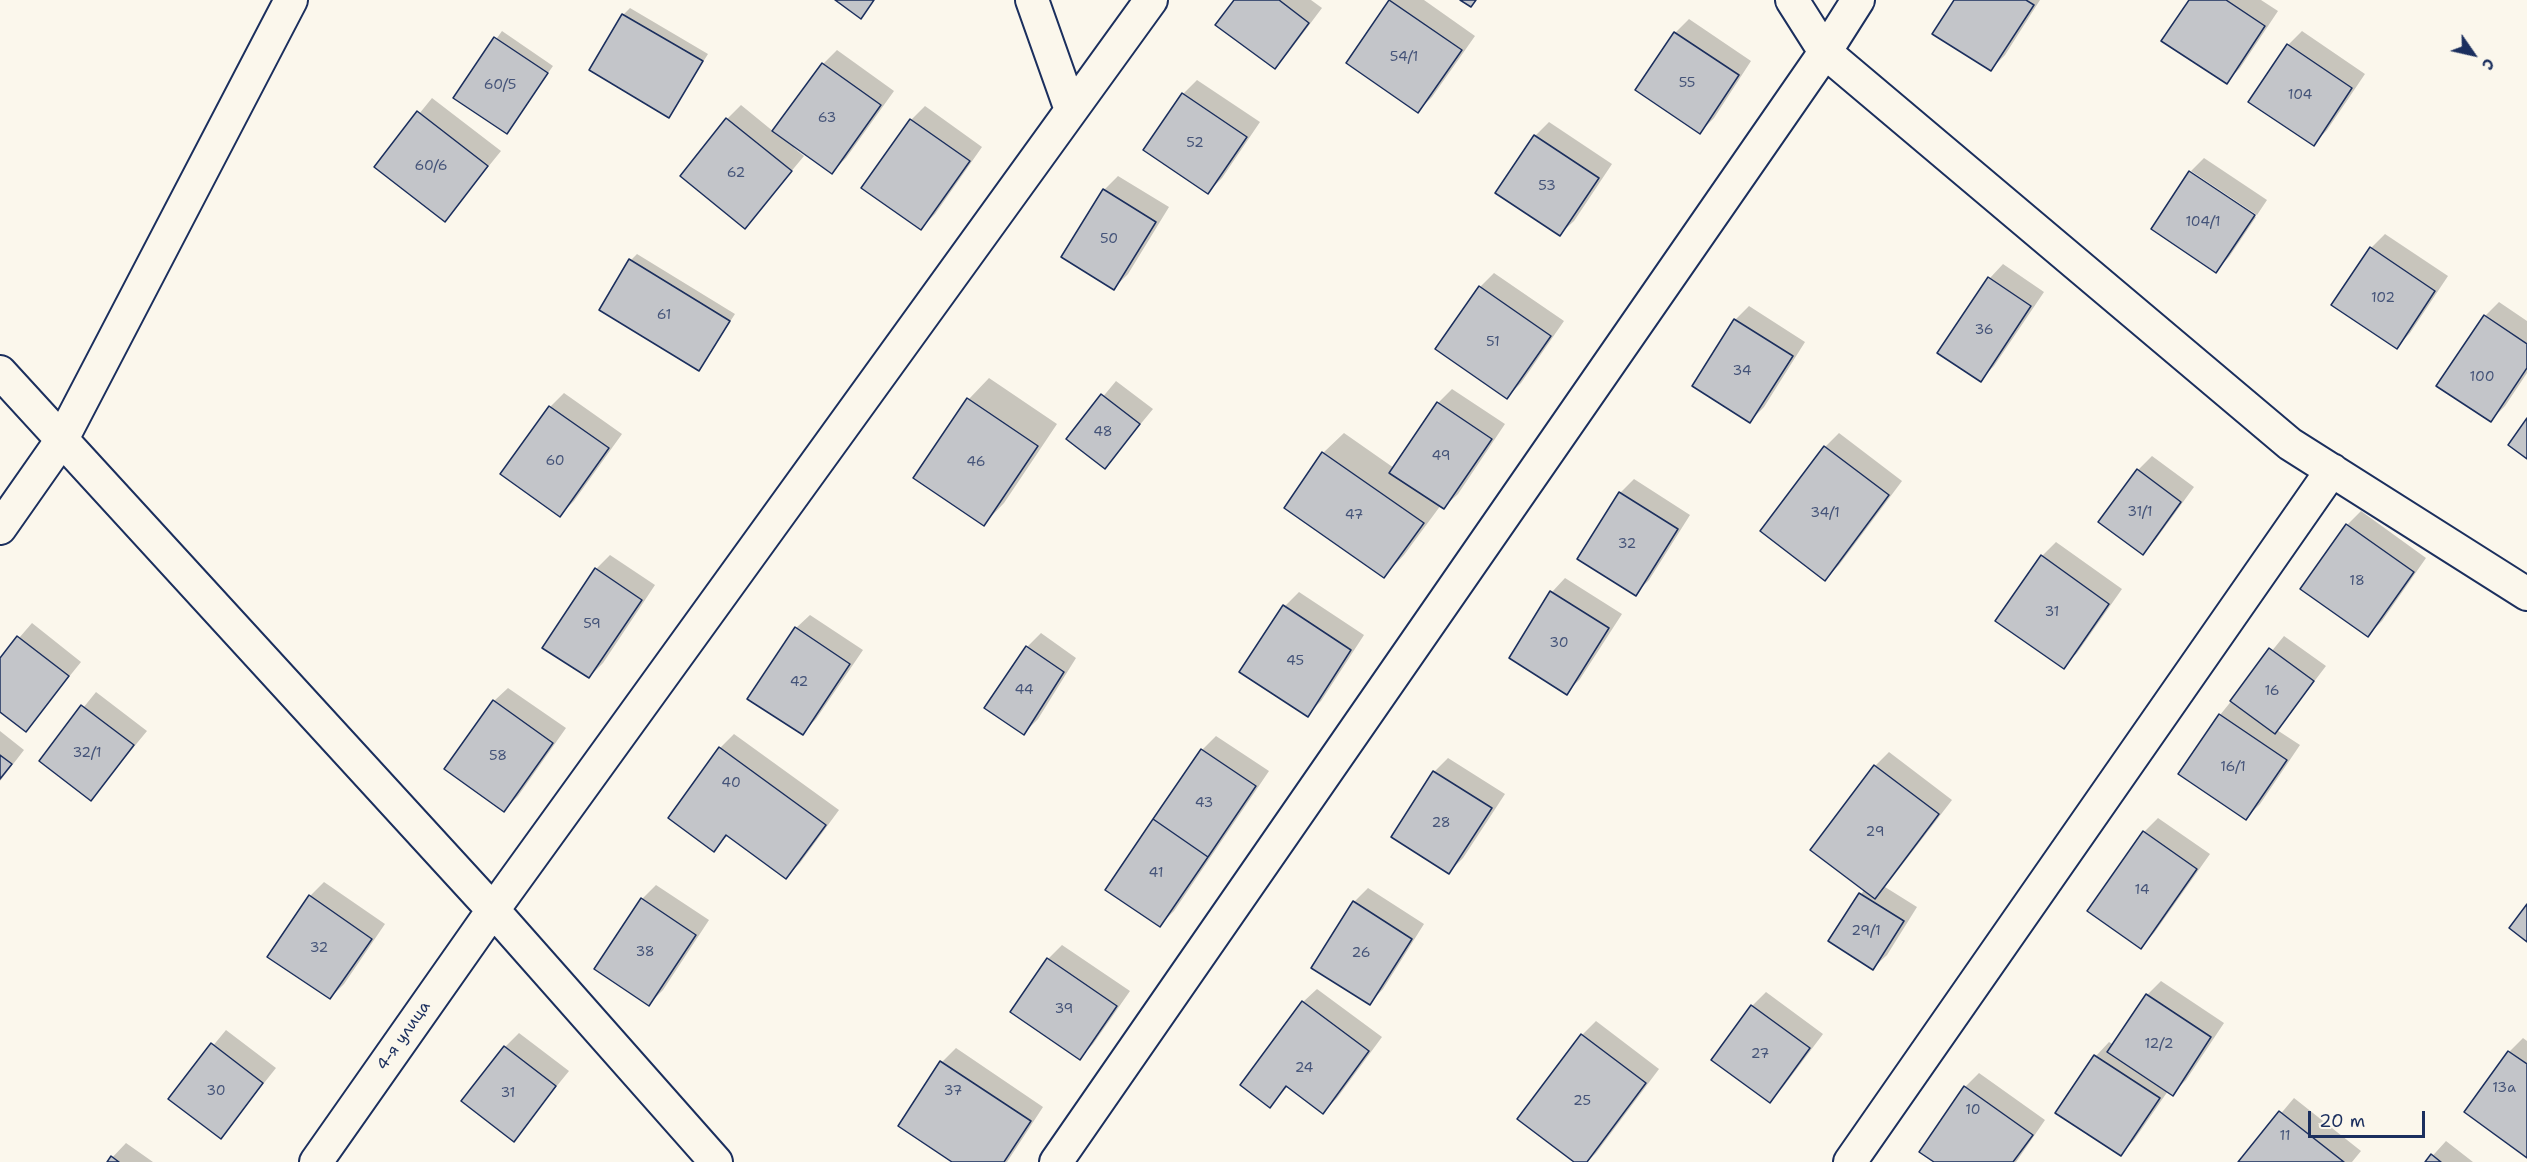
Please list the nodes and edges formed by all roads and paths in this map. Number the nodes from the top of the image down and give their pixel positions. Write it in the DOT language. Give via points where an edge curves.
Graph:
graph roads {
  1 [pos="291,0"];
  2 [pos="1032,0"];
  3 [pos="1151,0"];
  4 [pos="1792,0"];
  5 [pos="1858,0"];
  6 [pos="1825,52"];
  7 [pos="1071,110"];
  8 [pos="0,372"];
  9 [pos="61,441"];
  10 [pos="2332,470"];
  11 [pos="0,528"];
  12 [pos="2527,594"];
  13 [pos="493,910"];
  14 [pos="316,1162"];
  15 [pos="716,1162"];
  16 [pos="1056,1162"];
  17 [pos="1850,1162"];
  1 -- 9 [label="street"];
  2 -- 7 [label="street"];
  3 -- 7 [label="street, 4-я улица"];
  4 -- 6 [label="street"];
  5 -- 6 [label="street"];
  6 -- 10 [label="street" via="2290,444"];
  6 -- 16 [label="street"];
  7 -- 13 [label="street, 4-я улица"];
  8 -- 9 [label="street"];
  9 -- 11 [label="street"];
  9 -- 13 [label="street"];
  10 -- 12 [label="street"];
  10 -- 17 [label="street"];
  13 -- 14 [label="street, 4-я улица"];
  13 -- 15 [label="street"];
}
